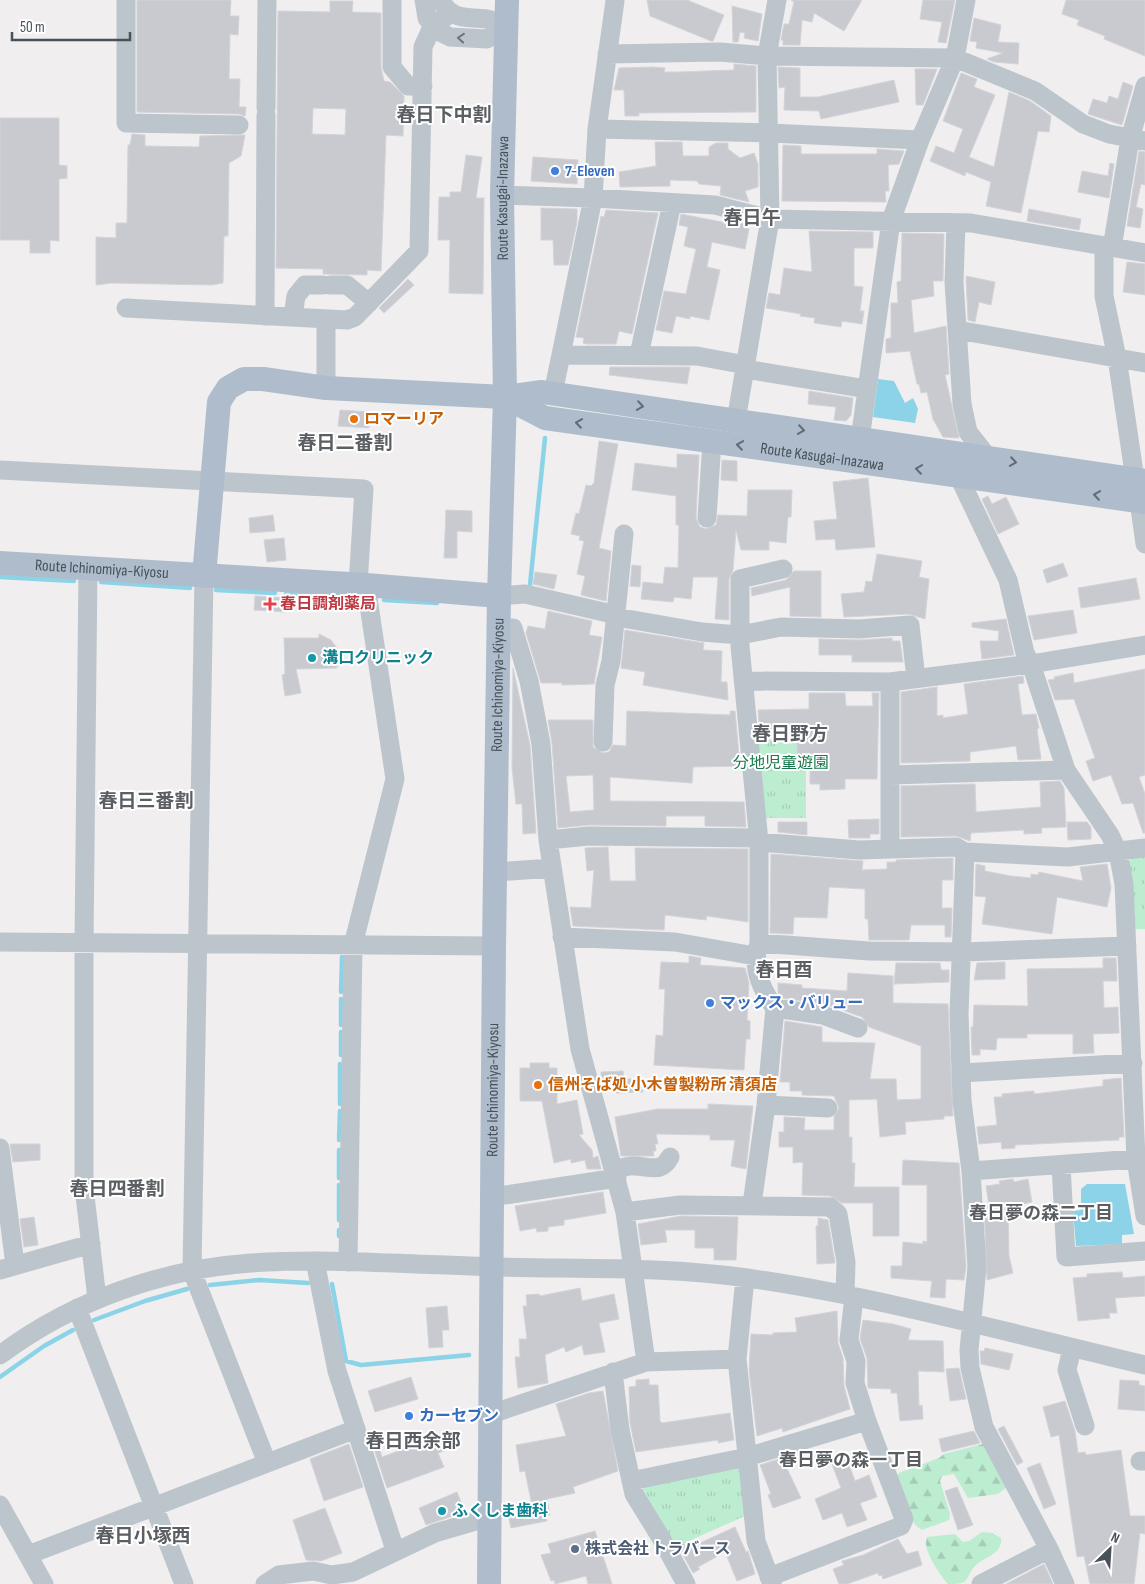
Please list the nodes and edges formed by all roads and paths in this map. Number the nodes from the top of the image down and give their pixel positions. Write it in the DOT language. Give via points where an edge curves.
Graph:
graph roads {
  1 [pos="126,0"];
  2 [pos="267,0"];
  3 [pos="392,0"];
  4 [pos="424,0"];
  5 [pos="507,0"];
  6 [pos="777,0"];
  7 [pos="966,0"];
  8 [pos="615,1"];
  9 [pos="446,6"];
  10 [pos="432,25"];
  11 [pos="506,26"];
  12 [pos="607,54"];
  13 [pos="767,56"];
  14 [pos="955,58"];
  15 [pos="423,86"];
  16 [pos="1145,86"];
  17 [pos="266,116"];
  18 [pos="597,129"];
  19 [pos="770,133"];
  20 [pos="920,140"];
  21 [pos="1138,140"];
  22 [pos="502,195"];
  23 [pos="593,198"];
  24 [pos="672,203"];
  25 [pos="770,219"];
  26 [pos="891,221"];
  27 [pos="956,223"];
  28 [pos="1108,247"];
  29 [pos="1145,252"];
  30 [pos="368,303"];
  31 [pos="126,308"];
  32 [pos="265,316"];
  33 [pos="293,317"];
  34 [pos="326,319"];
  35 [pos="957,330"];
  36 [pos="562,355"];
  37 [pos="639,356"];
  38 [pos="1118,358"];
  39 [pos="1145,362"];
  40 [pos="745,367"];
  41 [pos="326,388"];
  42 [pos="867,389"];
  43 [pos="553,393"];
  44 [pos="505,397"];
  45 [pos="736,420"];
  46 [pos="860,439"];
  47 [pos="712,441"];
  48 [pos="982,457"];
  49 [pos="0,470"];
  50 [pos="958,474"];
  51 [pos="212,482"];
  52 [pos="1141,491"];
  53 [pos="707,518"];
  54 [pos="624,534"];
  55 [pos="1145,544"];
  56 [pos="0,563"];
  57 [pos="88,568"];
  58 [pos="783,569"];
  59 [pos="204,576"];
  60 [pos="362,585"];
  61 [pos="499,596"];
  62 [pos="616,617"];
  63 [pos="499,628"];
  64 [pos="740,635"];
  65 [pos="1145,646"];
  66 [pos="1031,664"];
  67 [pos="916,679"];
  68 [pos="744,681"];
  69 [pos="890,682"];
  70 [pos="604,742"];
  71 [pos="1066,770"];
  72 [pos="890,775"];
  73 [pos="548,840"];
  74 [pos="759,840"];
  75 [pos="1145,848"];
  76 [pos="890,849"];
  77 [pos="966,852"];
  78 [pos="1118,852"];
  79 [pos="552,868"];
  80 [pos="496,872"];
  81 [pos="562,937"];
  82 [pos="0,942"];
  83 [pos="84,943"];
  84 [pos="200,944"];
  85 [pos="352,945"];
  86 [pos="494,946"];
  87 [pos="1128,946"];
  88 [pos="757,949"];
  89 [pos="963,952"];
  90 [pos="775,1008"];
  91 [pos="858,1028"];
  92 [pos="1133,1063"];
  93 [pos="960,1073"];
  94 [pos="1140,1098"];
  95 [pos="766,1105"];
  96 [pos="828,1108"];
  97 [pos="0,1148"];
  98 [pos="670,1157"];
  99 [pos="1136,1159"];
  100 [pos="1061,1165"];
  101 [pos="971,1171"];
  102 [pos="615,1174"];
  103 [pos="492,1198"];
  104 [pos="752,1204"];
  105 [pos="625,1212"];
  106 [pos="1145,1216"];
  107 [pos="91,1244"];
  108 [pos="1145,1251"];
  109 [pos="315,1261"];
  110 [pos="348,1262"];
  111 [pos="8,1267"];
  112 [pos="491,1267"];
  113 [pos="632,1269"];
  114 [pos="192,1271"];
  115 [pos="745,1278"];
  116 [pos="850,1296"];
  117 [pos="97,1300"];
  118 [pos="77,1308"];
  119 [pos="972,1324"];
  120 [pos="1072,1348"];
  121 [pos="0,1355"];
  122 [pos="737,1359"];
  123 [pos="646,1362"];
  124 [pos="1145,1365"];
  125 [pos="614,1372"];
  126 [pos="491,1414"];
  127 [pos="867,1421"];
  128 [pos="1085,1426"];
  129 [pos="356,1429"];
  130 [pos="747,1457"];
  131 [pos="267,1463"];
  132 [pos="631,1481"];
  133 [pos="0,1505"];
  134 [pos="153,1507"];
  135 [pos="490,1517"];
  136 [pos="1049,1549"];
  137 [pos="395,1550"];
  138 [pos="28,1555"];
  139 [pos="771,1581"];
  140 [pos="44,1584"];
  141 [pos="184,1584"];
  142 [pos="265,1584"];
  143 [pos="490,1584"];
  144 [pos="686,1584"];
  145 [pos="981,1584"];
  146 [pos="1065,1584"];
  1 -- 17 [label="street" via="126,123 242,125"];
  2 -- 17 [label="street"];
  3 -- 15 [label="street" via="392,67 408,86"];
  4 -- 10 [label="street" via="427,18"];
  5 -- 11 [label="main road, Route Kasugai-Inazawa"];
  6 -- 13 [label="street"];
  7 -- 14 [label="street"];
  8 -- 12 [label="street"];
  9 -- 10 [label="street"];
  9 -- 11 [label="street" via="469,20 486,19"];
  11 -- 10 [label="street, one-way" via="487,38 463,39 450,37"];
  10 -- 15 [label="street" via="423,47"];
  11 -- 22 [label="main road, Route Kasugai-Inazawa"];
  12 -- 13 [label="street" via="720,52"];
  12 -- 18 [label="street"];
  13 -- 14 [label="street"];
  13 -- 19 [label="street"];
  14 -- 20 [label="street"];
  14 -- 21 [label="street" via="1034,91 1083,124"];
  15 -- 30 [label="street" via="419,251"];
  16 -- 21 [label="street"];
  17 -- 32 [label="street"];
  18 -- 19 [label="street"];
  18 -- 23 [label="street"];
  19 -- 20 [label="street"];
  19 -- 25 [label="street"];
  20 -- 26 [label="street"];
  21 -- 28 [label="street"];
  22 -- 23 [label="street"];
  22 -- 44 [label="main road, Route Kasugai-Inazawa"];
  23 -- 24 [label="street"];
  23 -- 36 [label="street"];
  24 -- 25 [label="street" via="715,206"];
  24 -- 37 [label="street"];
  25 -- 26 [label="street"];
  25 -- 40 [label="street"];
  26 -- 27 [label="street"];
  26 -- 42 [label="street"];
  27 -- 28 [label="street"];
  27 -- 35 [label="street" via="954,282"];
  28 -- 29 [label="street"];
  28 -- 38 [label="street" via="1104,296"];
  30 -- 33 [label="street" via="347,285 305,285 296,296"];
  30 -- 34 [label="street" via="355,317"];
  31 -- 32 [label="street"];
  32 -- 33 [label="street"];
  33 -- 34 [label="street"];
  34 -- 41 [label="street"];
  35 -- 38 [label="street"];
  35 -- 48 [label="street" via="962,404 968,432 983,451"];
  36 -- 37 [label="street"];
  36 -- 43 [label="street"];
  37 -- 40 [label="street" via="697,356"];
  38 -- 39 [label="street"];
  38 -- 52 [label="street"];
  40 -- 42 [label="street"];
  40 -- 45 [label="street"];
  41 -- 44 [label="main road"];
  41 -- 51 [label="main road" via="253,379 244,379 228,388 218,402"];
  42 -- 46 [label="street"];
  43 -- 44 [label="main road, Route Kasugai-Inazawa"];
  43 -- 45 [label="main road, Route Kasugai-Inazawa, one-way"];
  47 -- 44 [label="main road, Route Kasugai-Inazawa, one-way" via="545,418"];
  44 -- 61 [label="main road, Route Ichinomiya-Kiyosu"];
  45 -- 46 [label="main road, Route Kasugai-Inazawa, one-way"];
  46 -- 48 [label="main road, Route Kasugai-Inazawa"];
  50 -- 47 [label="main road, Route Kasugai-Inazawa, one-way"];
  47 -- 53 [label="street"];
  48 -- 52 [label="main road, Route Kasugai-Inazawa, one-way"];
  49 -- 51 [label="street"];
  52 -- 50 [label="main road, Route Kasugai-Inazawa, one-way"];
  50 -- 66 [label="street" via="1008,580 1025,654"];
  51 -- 59 [label="main road"];
  51 -- 60 [label="street" via="364,490"];
  52 -- 55 [label="street"];
  54 -- 62 [label="street"];
  56 -- 57 [label="main road, Route Ichinomiya-Kiyosu"];
  57 -- 59 [label="main road, Route Ichinomiya-Kiyosu"];
  57 -- 83 [label="street"];
  58 -- 64 [label="street" via="740,579"];
  59 -- 60 [label="main road, Route Ichinomiya-Kiyosu"];
  59 -- 84 [label="street"];
  60 -- 61 [label="main road, Route Ichinomiya-Kiyosu"];
  60 -- 85 [label="street" via="395,778"];
  61 -- 62 [label="street" via="525,594"];
  61 -- 63 [label="main road, Route Ichinomiya-Kiyosu"];
  62 -- 64 [label="street"];
  62 -- 70 [label="street" via="611,661 604,685"];
  63 -- 73 [label="street" via="513,628 529,681 540,744"];
  63 -- 80 [label="main road, Route Ichinomiya-Kiyosu"];
  64 -- 67 [label="street" via="781,627 859,629 910,625"];
  64 -- 68 [label="street"];
  65 -- 66 [label="street"];
  66 -- 67 [label="street"];
  66 -- 71 [label="street"];
  67 -- 69 [label="street"];
  68 -- 69 [label="street"];
  68 -- 74 [label="street"];
  69 -- 72 [label="street"];
  71 -- 72 [label="street"];
  71 -- 78 [label="street"];
  72 -- 76 [label="street"];
  73 -- 74 [label="street" via="589,836"];
  73 -- 79 [label="street"];
  74 -- 76 [label="street" via="858,850"];
  74 -- 88 [label="street"];
  75 -- 78 [label="street"];
  76 -- 77 [label="street" via="956,847"];
  77 -- 78 [label="street" via="1068,857"];
  77 -- 89 [label="street"];
  78 -- 87 [label="street" via="1124,884"];
  79 -- 80 [label="street"];
  79 -- 81 [label="street"];
  80 -- 86 [label="main road, Route Ichinomiya-Kiyosu"];
  81 -- 88 [label="street"];
  81 -- 102 [label="street" via="581,1055"];
  82 -- 83 [label="street"];
  83 -- 84 [label="street"];
  83 -- 107 [label="street" via="84,1187"];
  84 -- 85 [label="street"];
  84 -- 114 [label="street"];
  85 -- 86 [label="street"];
  85 -- 110 [label="street"];
  86 -- 103 [label="main road, Route Ichinomiya-Kiyosu"];
  87 -- 89 [label="street"];
  87 -- 92 [label="street"];
  88 -- 89 [label="street"];
  88 -- 90 [label="street" via="763,990"];
  89 -- 93 [label="street"];
  90 -- 91 [label="street" via="823,1015"];
  90 -- 95 [label="street"];
  92 -- 93 [label="street"];
  92 -- 94 [label="street"];
  93 -- 101 [label="street"];
  94 -- 99 [label="street"];
  95 -- 96 [label="street"];
  95 -- 104 [label="street"];
  97 -- 111 [label="street"];
  98 -- 102 [label="street" via="660,1168 634,1166"];
  99 -- 100 [label="street"];
  99 -- 106 [label="street"];
  100 -- 101 [label="street"];
  100 -- 108 [label="street" via="1066,1257"];
  101 -- 119 [label="street" via="977,1267"];
  102 -- 103 [label="street"];
  102 -- 105 [label="street"];
  103 -- 112 [label="main road, Route Ichinomiya-Kiyosu"];
  104 -- 105 [label="street" via="680,1205"];
  104 -- 116 [label="street" via="830,1207 838,1214"];
  105 -- 113 [label="street"];
  107 -- 111 [label="street"];
  107 -- 117 [label="street"];
  109 -- 110 [label="street"];
  109 -- 114 [label="street" via="250,1263"];
  109 -- 129 [label="street" via="337,1370"];
  110 -- 112 [label="street"];
  112 -- 113 [label="street"];
  112 -- 126 [label="main road, Route Ichinomiya-Kiyosu"];
  113 -- 115 [label="street"];
  113 -- 123 [label="street"];
  114 -- 117 [label="street" via="142,1283"];
  114 -- 131 [label="street"];
  115 -- 116 [label="street"];
  115 -- 122 [label="street"];
  116 -- 119 [label="street"];
  116 -- 127 [label="street" via="849,1340 856,1361 855,1383"];
  117 -- 118 [label="street"];
  118 -- 121 [label="street"];
  118 -- 134 [label="street"];
  119 -- 120 [label="street"];
  119 -- 136 [label="street" via="970,1368 984,1427"];
  120 -- 124 [label="street"];
  120 -- 128 [label="street" via="1067,1370"];
  122 -- 123 [label="street"];
  122 -- 130 [label="street"];
  123 -- 125 [label="street"];
  125 -- 126 [label="street"];
  125 -- 132 [label="street" via="620,1430"];
  126 -- 135 [label="main road, Route Ichinomiya-Kiyosu"];
  127 -- 130 [label="street"];
  127 -- 139 [label="street" via="904,1519 901,1526"];
  129 -- 131 [label="street"];
  129 -- 137 [label="street"];
  130 -- 132 [label="street"];
  130 -- 139 [label="street" via="756,1541"];
  131 -- 134 [label="street"];
  132 -- 144 [label="street" via="634,1494"];
  133 -- 138 [label="street"];
  134 -- 138 [label="street"];
  134 -- 141 [label="street"];
  135 -- 137 [label="street" via="435,1533"];
  135 -- 143 [label="main road, Route Ichinomiya-Kiyosu"];
  136 -- 145 [label="street"];
  136 -- 146 [label="street"];
  137 -- 142 [label="street" via="353,1572 332,1575 313,1571 279,1576"];
  138 -- 140 [label="street"];
}
